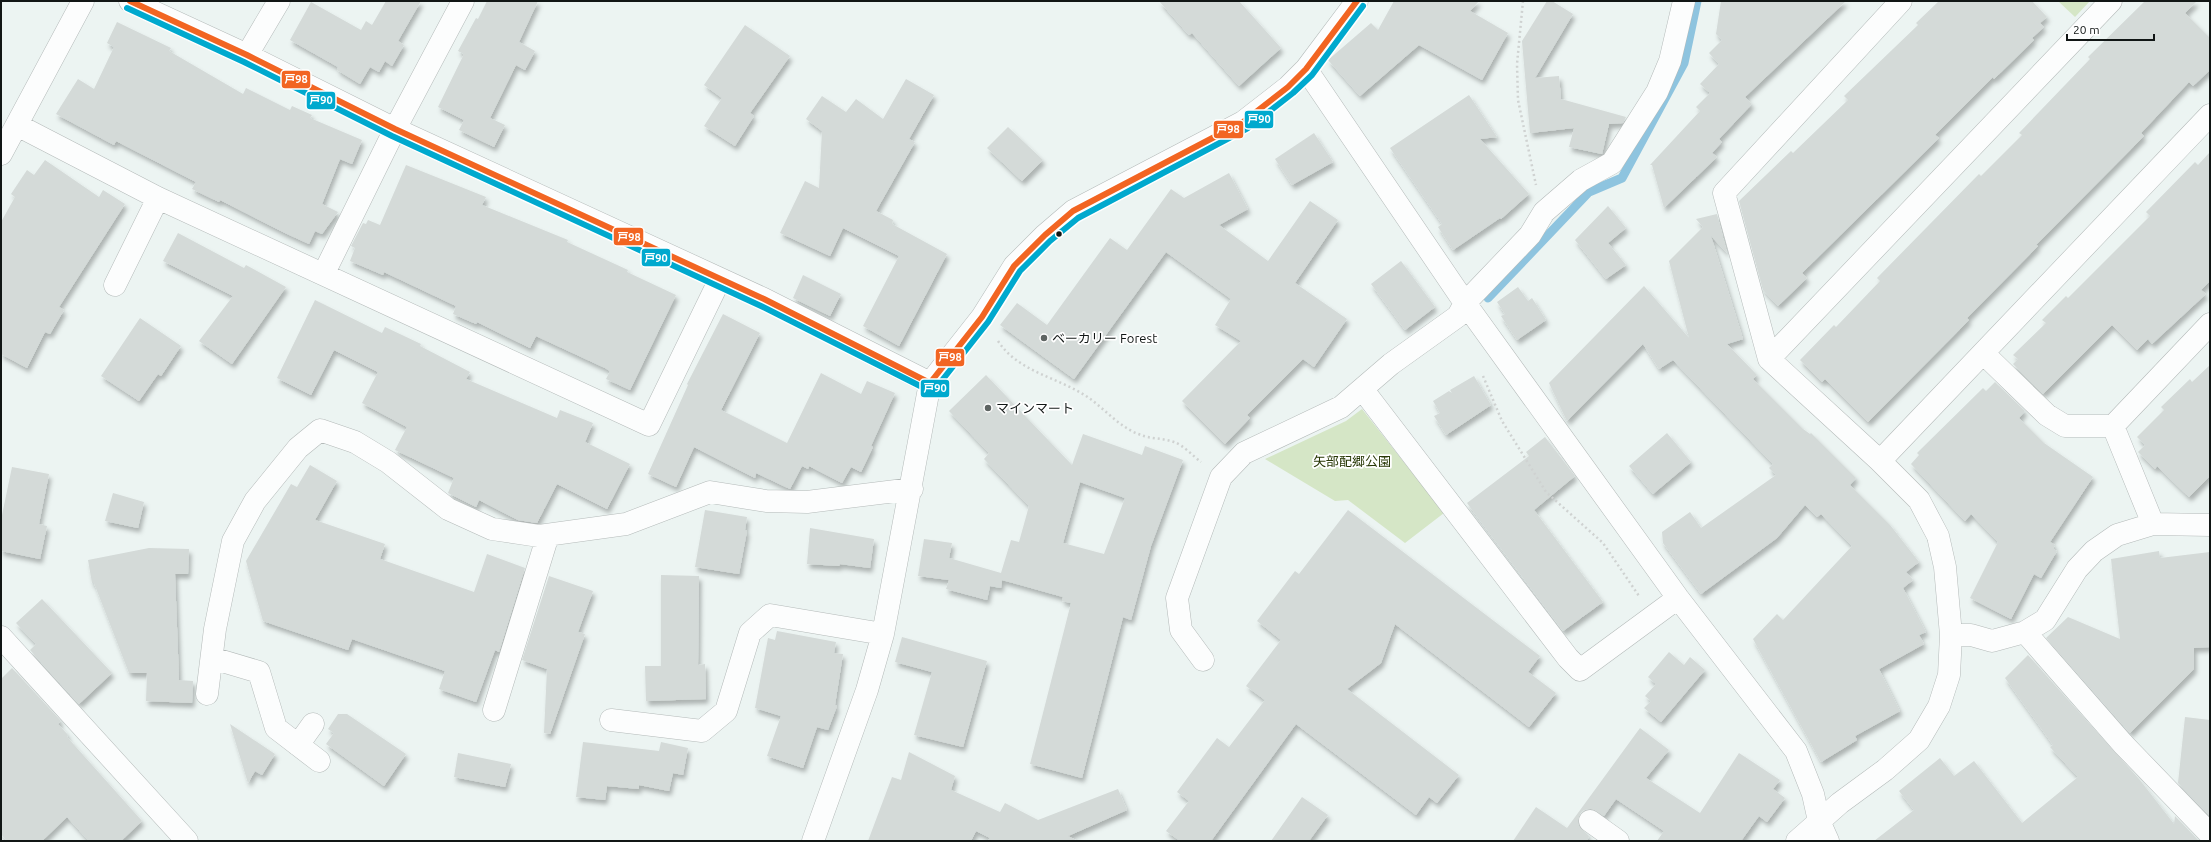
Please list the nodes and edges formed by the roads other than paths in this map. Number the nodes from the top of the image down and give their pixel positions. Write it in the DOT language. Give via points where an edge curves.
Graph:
graph roads {
  1 [pos="83,1"];
  2 [pos="130,1"];
  3 [pos="278,1"];
  4 [pos="464,1"];
  5 [pos="1358,1"];
  6 [pos="1684,1"];
  7 [pos="1901,1"];
  8 [pos="2111,1"];
  9 [pos="248,55"];
  10 [pos="1306,69"];
  11 [pos="2210,115"];
  12 [pos="17,125"];
  13 [pos="395,129"];
  14 [pos="1,154"];
  15 [pos="158,198"];
  16 [pos="324,273"];
  17 [pos="720,279"];
  18 [pos="115,285"];
  19 [pos="1465,303"];
  20 [pos="2210,324"];
  21 [pos="1983,353"];
  22 [pos="1769,359"];
  23 [pos="930,383"];
  24 [pos="1363,390"];
  25 [pos="2113,426"];
  26 [pos="1880,461"];
  27 [pos="912,489"];
  28 [pos="2152,524"];
  29 [pos="2210,525"];
  30 [pos="548,535"];
  31 [pos="1678,598"];
  32 [pos="2025,632"];
  33 [pos="883,634"];
  34 [pos="1951,635"];
  35 [pos="1,637"];
  36 [pos="212,658"];
  37 [pos="1203,660"];
  38 [pos="207,694"];
  39 [pos="494,710"];
  40 [pos="611,720"];
  41 [pos="313,724"];
  42 [pos="298,745"];
  43 [pos="319,761"];
  44 [pos="1590,820"];
  45 [pos="1819,821"];
  46 [pos="2210,834"];
  47 [pos="186,841"];
  48 [pos="813,841"];
  49 [pos="1618,841"];
  50 [pos="1797,841"];
  51 [pos="1828,841"];
  1 -- 12 [label="street"];
  2 -- 9 [label="street"];
  3 -- 9 [label="street"];
  4 -- 13 [label="street"];
  5 -- 10 [label="street"];
  6 -- 19 [label="street" via="1670,61 1657,92 1612,163 1581,180 1544,212 1530,235"];
  7 -- 22 [label="street" via="1724,193"];
  8 -- 22 [label="street"];
  9 -- 13 [label="street"];
  10 -- 19 [label="street"];
  10 -- 23 [label="street" via="1288,87 1243,122 1074,211 1045,235 1014,266 982,317"];
  11 -- 21 [label="street"];
  12 -- 14 [label="street"];
  12 -- 15 [label="street"];
  13 -- 16 [label="street"];
  13 -- 17 [label="street"];
  15 -- 16 [label="street"];
  15 -- 18 [label="street"];
  16 -- 17 [label="street" via="649,425"];
  17 -- 23 [label="street"];
  19 -- 24 [label="street" via="1458,316 1391,364"];
  19 -- 31 [label="street"];
  20 -- 25 [label="street"];
  21 -- 25 [label="street" via="2047,415 2065,426"];
  21 -- 26 [label="street"];
  22 -- 26 [label="street"];
  23 -- 27 [label="street"];
  24 -- 31 [label="street" via="1568,658 1580,670"];
  24 -- 37 [label="street" via="1341,407 1244,453 1221,477 1177,598 1181,630"];
  25 -- 28 [label="street"];
  26 -- 34 [label="street" via="1919,500 1938,536 1945,567"];
  27 -- 30 [label="street" via="807,502 766,501 710,492 626,524"];
  27 -- 33 [label="street"];
  28 -- 29 [label="street"];
  28 -- 32 [label="street" via="2117,535 2094,551 2077,569 2045,620"];
  30 -- 36 [label="street" via="492,529 448,509 388,462 355,442 320,430 298,448 255,502 233,541 215,629"];
  30 -- 39 [label="street"];
  31 -- 45 [label="street" via="1796,752 1813,794"];
  32 -- 34 [label="street" via="1992,641 1971,635"];
  32 -- 46 [label="street" via="2123,744"];
  33 -- 40 [label="street" via="770,615 750,633 726,711 702,731"];
  33 -- 48 [label="street" via="868,690"];
  34 -- 45 [label="street" via="1948,675 1939,706 1919,740"];
  35 -- 47 [label="street"];
  36 -- 38 [label="street"];
  36 -- 42 [label="street" via="259,672 276,728"];
  41 -- 42 [label="street"];
  42 -- 43 [label="street"];
  44 -- 49 [label="street"];
  45 -- 50 [label="street"];
  45 -- 51 [label="street"];
}
